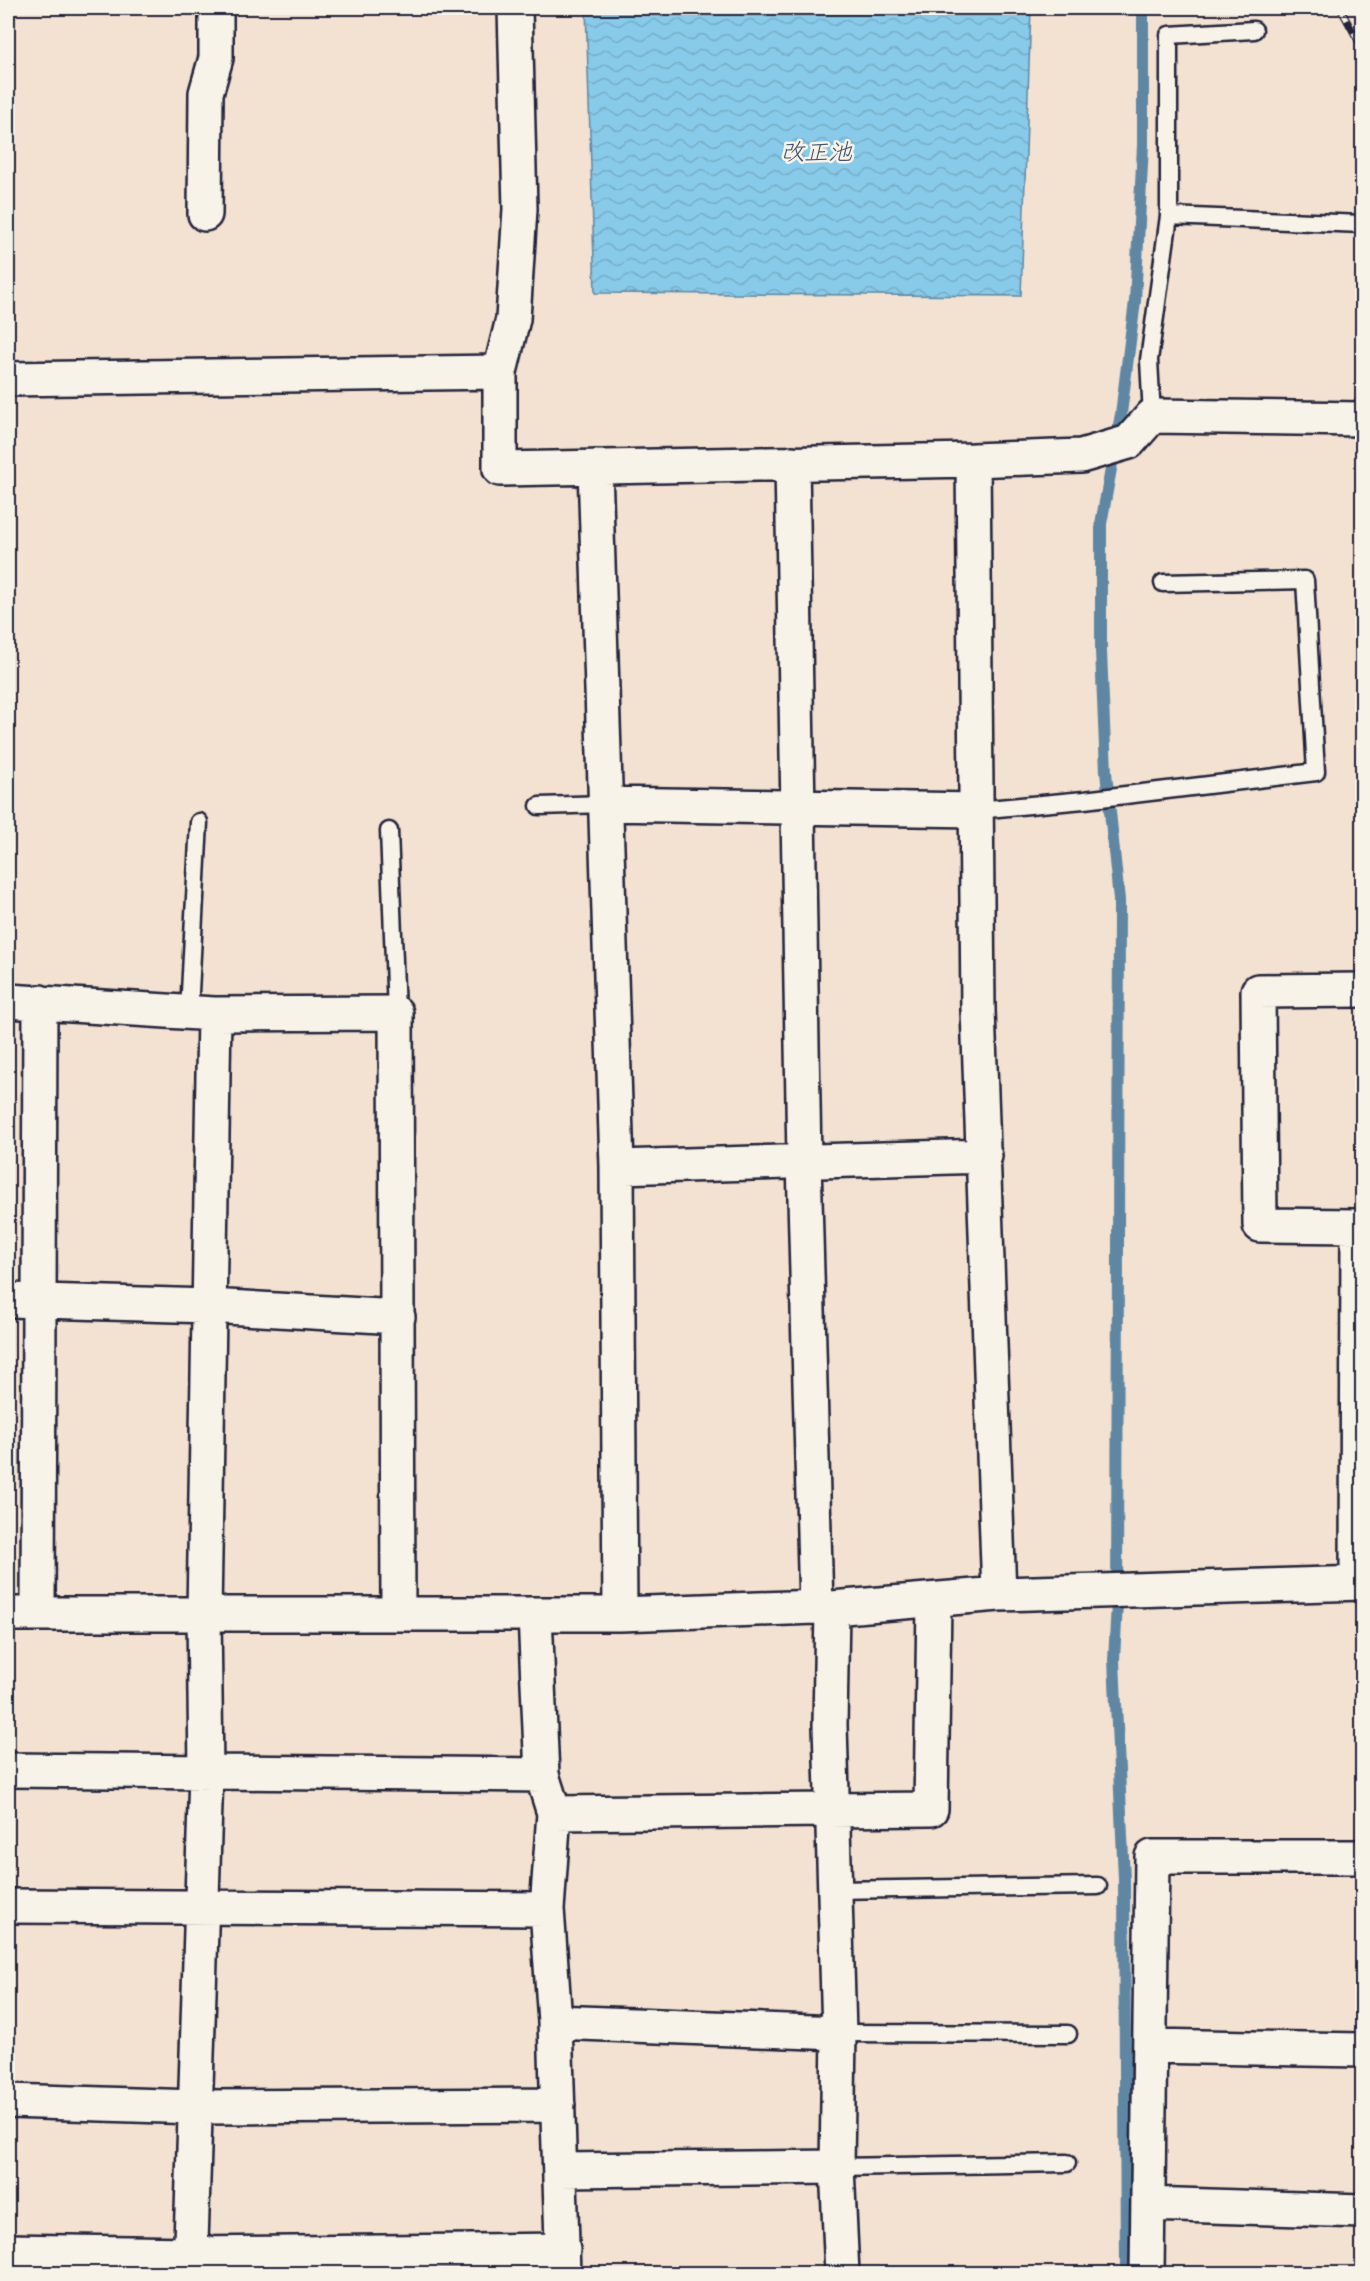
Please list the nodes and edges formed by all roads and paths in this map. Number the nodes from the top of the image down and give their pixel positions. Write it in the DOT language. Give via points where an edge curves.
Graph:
graph roads {
  1 [pos="216,8"];
  2 [pos="515,8"];
  3 [pos="1254,30"];
  4 [pos="205,214"];
  5 [pos="1169,216"];
  6 [pos="1362,224"];
  7 [pos="500,372"];
  8 [pos="8,379"];
  9 [pos="1152,416"];
  10 [pos="1362,419"];
  11 [pos="973,460"];
  12 [pos="792,464"];
  13 [pos="595,467"];
  14 [pos="1163,583"];
  15 [pos="606,804"];
  16 [pos="539,806"];
  17 [pos="798,808"];
  18 [pos="977,810"];
  19 [pos="200,822"];
  20 [pos="389,831"];
  21 [pos="1362,990"];
  22 [pos="8,1001"];
  23 [pos="40,1002"];
  24 [pos="202,1013"];
  25 [pos="396,1013"];
  26 [pos="985,1156"];
  27 [pos="804,1161"];
  28 [pos="617,1167"];
  29 [pos="40,1299"];
  30 [pos="8,1300"];
  31 [pos="209,1306"];
  32 [pos="398,1317"];
  33 [pos="1360,1583"];
  34 [pos="999,1594"];
  35 [pos="933,1601"];
  36 [pos="824,1607"];
  37 [pos="23,1614"];
  38 [pos="204,1614"];
  39 [pos="398,1614"];
  40 [pos="620,1614"];
  41 [pos="535,1615"];
  42 [pos="8,1770"];
  43 [pos="206,1773"];
  44 [pos="542,1774"];
  45 [pos="834,1810"];
  46 [pos="554,1814"];
  47 [pos="1362,1857"];
  48 [pos="1098,1886"];
  49 [pos="833,1890"];
  50 [pos="8,1906"];
  51 [pos="204,1909"];
  52 [pos="547,1909"];
  53 [pos="555,2022"];
  54 [pos="839,2032"];
  55 [pos="1068,2034"];
  56 [pos="1150,2046"];
  57 [pos="1362,2050"];
  58 [pos="8,2101"];
  59 [pos="558,2105"];
  60 [pos="196,2107"];
  61 [pos="1067,2163"];
  62 [pos="837,2167"];
  63 [pos="560,2170"];
  64 [pos="1148,2204"];
  65 [pos="1362,2211"];
  66 [pos="8,2251"];
  67 [pos="563,2262"];
  68 [pos="427,2263"];
  69 [pos="190,2264"];
  70 [pos="842,2274"];
  71 [pos="1147,2274"];
  1 -- 4 [label="street" via="216,58 206,93"];
  2 -- 7 [label="street" via="520,209 513,318"];
  3 -- 5 [label="lane" via="1169,35"];
  5 -- 6 [label="lane"];
  5 -- 9 [label="lane" via="1149,360"];
  7 -- 8 [label="street"];
  7 -- 13 [label="street" via="500,469"];
  9 -- 10 [label="street"];
  9 -- 11 [label="street" via="1129,442 1081,456"];
  11 -- 12 [label="street"];
  11 -- 18 [label="street"];
  12 -- 13 [label="street"];
  12 -- 17 [label="street"];
  13 -- 15 [label="street"];
  14 -- 18 [label="lane" via="1305,580 1316,772"];
  15 -- 16 [label="lane"];
  15 -- 17 [label="street"];
  15 -- 28 [label="street"];
  17 -- 18 [label="street"];
  17 -- 27 [label="street"];
  18 -- 26 [label="street" via="978,1010"];
  19 -- 24 [label="lane"];
  20 -- 25 [label="lane"];
  21 -- 33 [label="street" via="1258,991 1260,1225 1358,1226"];
  22 -- 23 [label="street"];
  23 -- 24 [label="street"];
  23 -- 29 [label="street"];
  24 -- 25 [label="street"];
  24 -- 31 [label="street"];
  25 -- 32 [label="street"];
  26 -- 27 [label="street"];
  26 -- 34 [label="street"];
  27 -- 28 [label="street"];
  27 -- 36 [label="street"];
  28 -- 40 [label="street"];
  29 -- 30 [label="street"];
  29 -- 31 [label="street"];
  29 -- 37 [label="street"];
  31 -- 32 [label="street"];
  31 -- 38 [label="street"];
  32 -- 39 [label="street"];
  33 -- 34 [label="street"];
  34 -- 35 [label="street"];
  35 -- 36 [label="street"];
  35 -- 45 [label="street" via="931,1809"];
  36 -- 40 [label="street"];
  36 -- 45 [label="street"];
  37 -- 38 [label="street"];
  38 -- 39 [label="street"];
  38 -- 43 [label="street"];
  39 -- 41 [label="street"];
  40 -- 41 [label="street"];
  41 -- 44 [label="street"];
  42 -- 43 [label="street"];
  43 -- 44 [label="street"];
  43 -- 51 [label="street"];
  44 -- 46 [label="street"];
  45 -- 46 [label="street"];
  45 -- 49 [label="street"];
  46 -- 52 [label="street"];
  47 -- 56 [label="street" via="1152,1857"];
  48 -- 49 [label="lane"];
  49 -- 54 [label="street"];
  50 -- 51 [label="street"];
  51 -- 52 [label="street"];
  51 -- 60 [label="street"];
  52 -- 53 [label="street"];
  53 -- 54 [label="street"];
  53 -- 59 [label="street"];
  54 -- 55 [label="lane"];
  54 -- 62 [label="street"];
  56 -- 57 [label="street"];
  56 -- 64 [label="street"];
  58 -- 60 [label="street"];
  59 -- 60 [label="street"];
  59 -- 63 [label="street"];
  60 -- 69 [label="street"];
  61 -- 62 [label="lane"];
  62 -- 63 [label="street"];
  62 -- 70 [label="street"];
  63 -- 67 [label="street"];
  64 -- 65 [label="street"];
  64 -- 71 [label="street"];
  66 -- 69 [label="street"];
  67 -- 68 [label="street"];
  68 -- 69 [label="street"];
}
